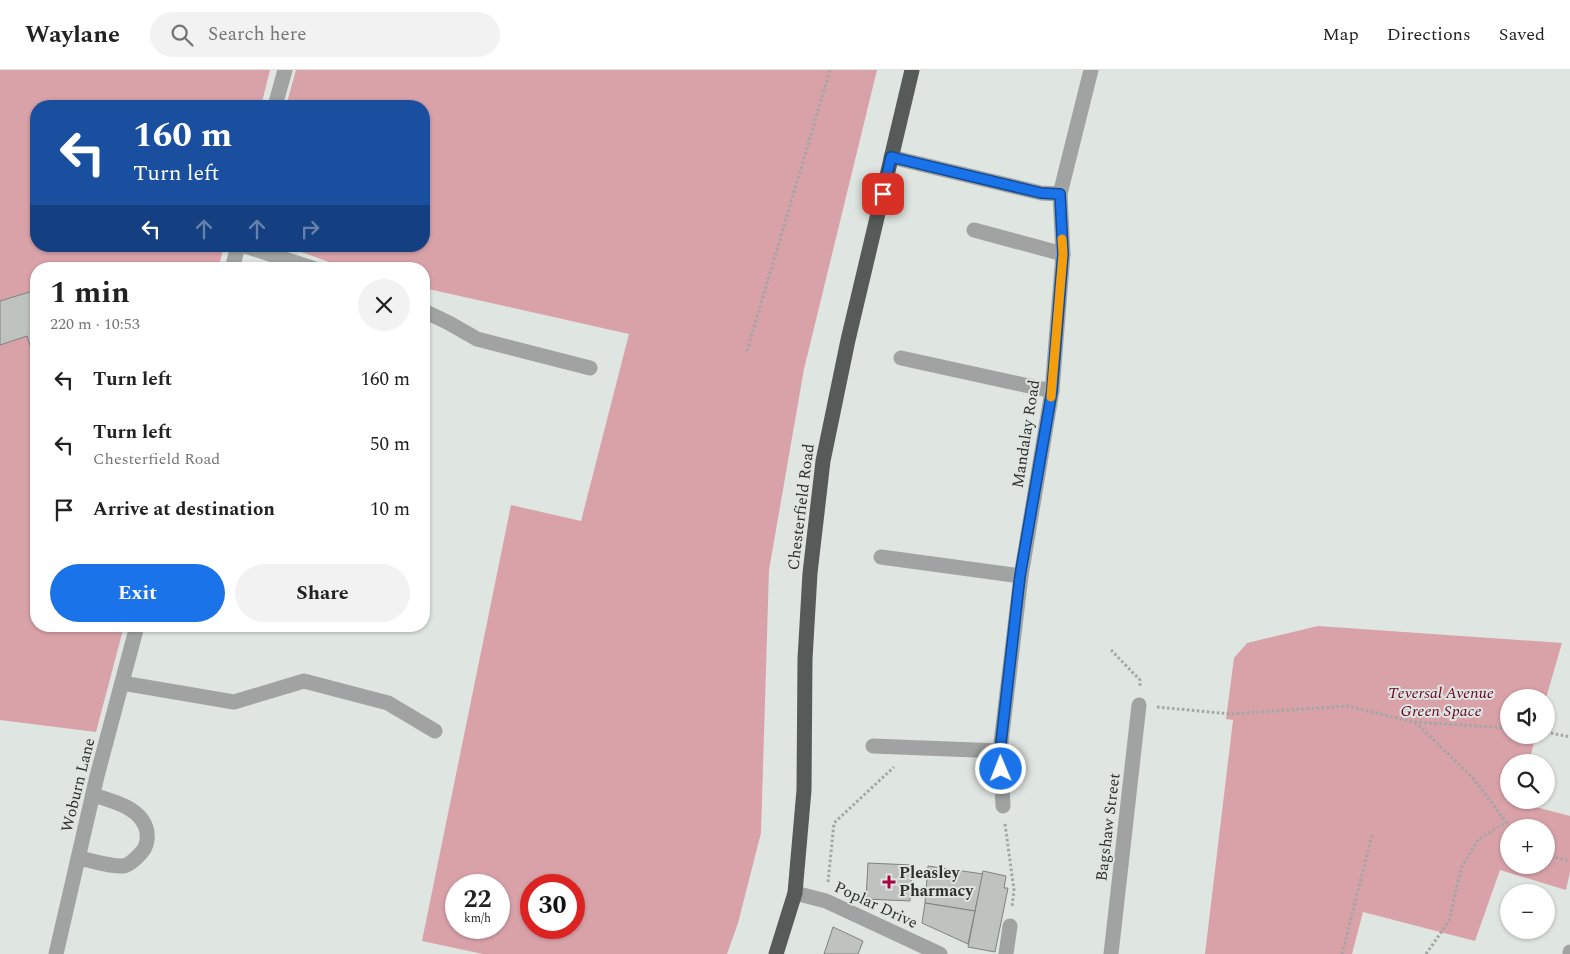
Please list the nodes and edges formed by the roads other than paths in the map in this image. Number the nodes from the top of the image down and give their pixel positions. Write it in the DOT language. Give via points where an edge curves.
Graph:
graph roads {
  1 [pos="285,70"];
  2 [pos="912,70"];
  3 [pos="1091,70"];
  4 [pos="277,100"];
  5 [pos="891,157"];
  6 [pos="1060,194"];
  7 [pos="974,230"];
  8 [pos="263,252"];
  9 [pos="1063,254"];
  10 [pos="294,262"];
  11 [pos="430,313"];
  12 [pos="901,358"];
  13 [pos="590,368"];
  14 [pos="1052,391"];
  15 [pos="881,557"];
  16 [pos="1020,576"];
  17 [pos="135,632"];
  18 [pos="122,682"];
  19 [pos="1140,705"];
  20 [pos="435,731"];
  21 [pos="873,746"];
  22 [pos="1000,751"];
  23 [pos="93,795"];
  24 [pos="1003,806"];
  25 [pos="78,858"];
  26 [pos="795,893"];
  27 [pos="1010,926"];
  28 [pos="56,954"];
  29 [pos="776,954"];
  30 [pos="940,954"];
  31 [pos="1006,954"];
  32 [pos="1111,954"];
  1 -- 4 [label="street"];
  2 -- 5 [label="highway, Chesterfield Road"];
  3 -- 6 [label="street, Mandalay Road"];
  5 -- 6 [label="street" via="1041,193"];
  5 -- 26 [label="highway, Chesterfield Road" via="823,461 810,573 805,659 804,790"];
  6 -- 9 [label="street, Mandalay Road"];
  7 -- 9 [label="street"];
  8 -- 10 [label="street"];
  9 -- 14 [label="street, Mandalay Road"];
  11 -- 13 [label="street" via="476,339"];
  12 -- 14 [label="street"];
  14 -- 16 [label="street, Mandalay Road"];
  15 -- 16 [label="street"];
  16 -- 22 [label="street, Mandalay Road"];
  17 -- 18 [label="street, Woburn Lane"];
  18 -- 20 [label="street" via="234,702 304,681 388,703"];
  18 -- 23 [label="street, Woburn Lane"];
  19 -- 32 [label="street, Bagshaw Street"];
  21 -- 22 [label="street"];
  22 -- 24 [label="street, Mandalay Road"];
  23 -- 25 [label="street, Woburn Lane"];
  23 -- 25 [label="street" via="133,810 145,824 146,848 125,866"];
  25 -- 28 [label="street, Woburn Lane"];
  26 -- 29 [label="highway, Chesterfield Road"];
  26 -- 30 [label="street, Poplar Drive" via="826,900"];
  27 -- 31 [label="street"];
}
